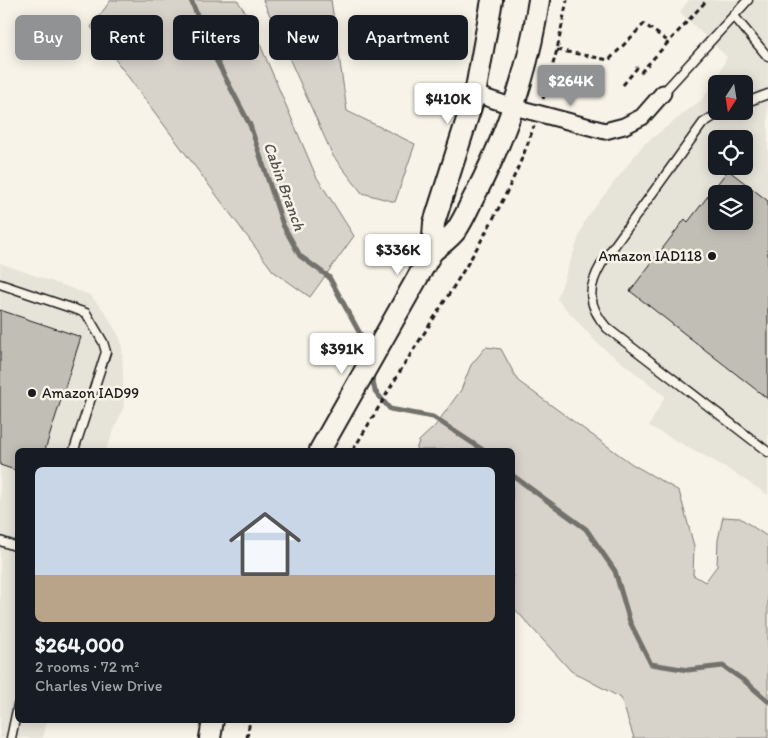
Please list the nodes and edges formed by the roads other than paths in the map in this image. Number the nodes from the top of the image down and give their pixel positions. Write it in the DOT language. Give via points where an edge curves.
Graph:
graph roads {
  1 [pos="492,0"];
  2 [pos="539,0"];
  3 [pos="748,0"];
  4 [pos="734,16"];
  5 [pos="768,57"];
  6 [pos="663,93"];
  7 [pos="475,94"];
  8 [pos="768,94"];
  9 [pos="753,100"];
  10 [pos="514,107"];
  11 [pos="708,120"];
  12 [pos="432,252"];
  13 [pos="0,284"];
  14 [pos="75,448"];
  15 [pos="321,448"];
  16 [pos="768,452"];
  17 [pos="0,541"];
  18 [pos="15,546"];
  19 [pos="15,719"];
  20 [pos="212,723"];
  21 [pos="11,738"];
  22 [pos="210,738"];
  1 -- 7 [label="main road"];
  2 -- 10 [label="main road" via="534,36"];
  3 -- 4 [label="lane"];
  4 -- 5 [label="lane"];
  4 -- 6 [label="lane"];
  6 -- 10 [label="street" via="642,116 624,126 605,131"];
  7 -- 10 [label="street"];
  7 -- 12 [label="main road" via="434,222"];
  8 -- 9 [label="lane"];
  10 -- 12 [label="main road" via="505,133 456,230"];
  11 -- 16 [label="lane" via="602,262 594,276 592,306 607,328"];
  12 -- 15 [label="main road"];
  13 -- 14 [label="lane" via="86,313 103,342 106,352"];
  17 -- 18 [label="lane"];
  19 -- 21 [label="lane"];
  20 -- 22 [label="main road"];
}
